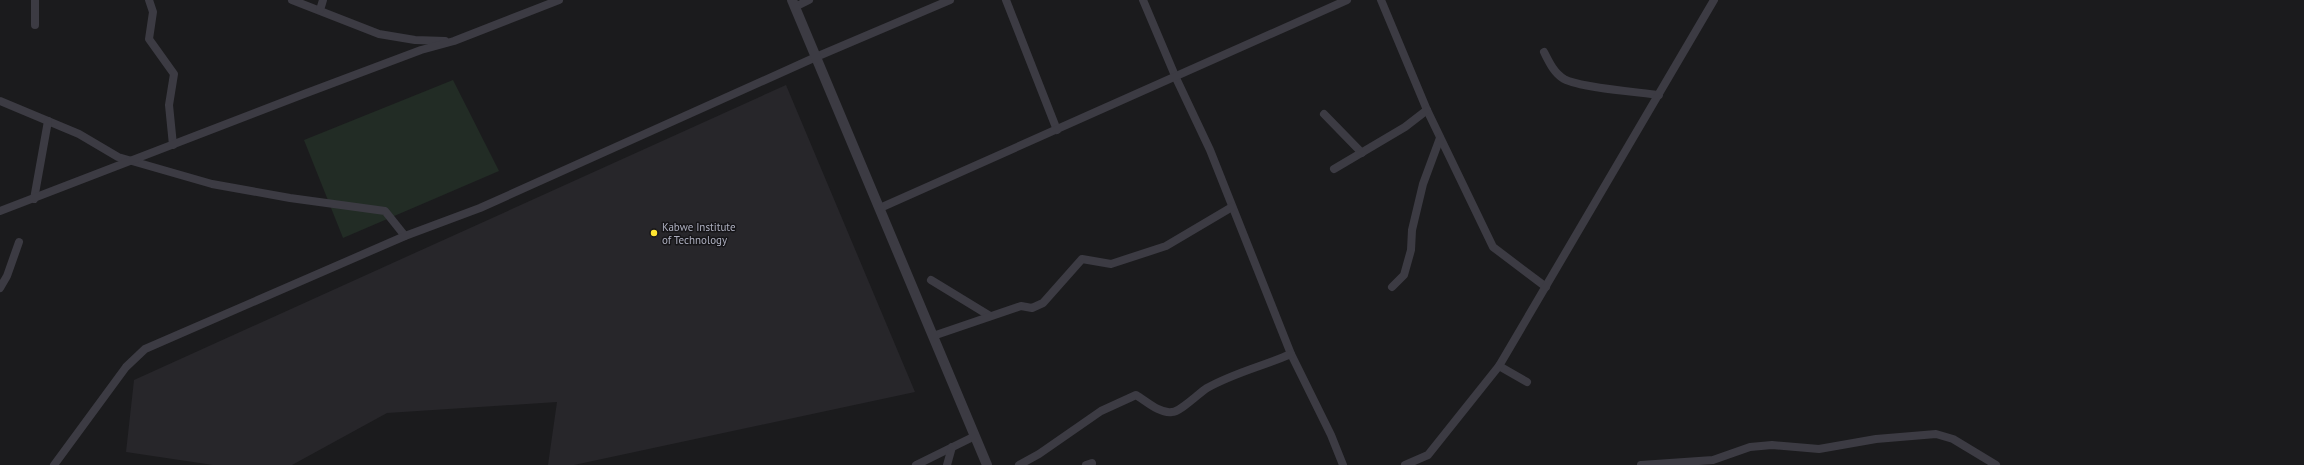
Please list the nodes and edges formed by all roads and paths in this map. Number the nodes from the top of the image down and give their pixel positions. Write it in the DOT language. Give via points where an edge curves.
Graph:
graph roads {
  1 [pos="35,0"];
  2 [pos="149,0"];
  3 [pos="292,0"];
  4 [pos="323,0"];
  5 [pos="559,0"];
  6 [pos="809,0"];
  7 [pos="950,0"];
  8 [pos="1006,0"];
  9 [pos="1143,0"];
  10 [pos="1347,0"];
  11 [pos="1381,0"];
  12 [pos="1714,0"];
  13 [pos="794,4"];
  14 [pos="320,10"];
  15 [pos="35,25"];
  16 [pos="454,41"];
  17 [pos="1544,52"];
  18 [pos="816,57"];
  19 [pos="1176,78"];
  20 [pos="1659,95"];
  21 [pos="0,101"];
  22 [pos="1427,110"];
  23 [pos="1324,114"];
  24 [pos="48,121"];
  25 [pos="1057,130"];
  26 [pos="1440,138"];
  27 [pos="173,146"];
  28 [pos="1362,153"];
  29 [pos="133,161"];
  30 [pos="1334,169"];
  31 [pos="34,199"];
  32 [pos="1232,207"];
  33 [pos="880,208"];
  34 [pos="0,212"];
  35 [pos="405,236"];
  36 [pos="19,242"];
  37 [pos="931,280"];
  38 [pos="1392,287"];
  39 [pos="1546,287"];
  40 [pos="0,288"];
  41 [pos="990,316"];
  42 [pos="933,336"];
  43 [pos="1291,354"];
  44 [pos="1499,366"];
  45 [pos="1527,382"];
  46 [pos="975,436"];
  47 [pos="952,447"];
  48 [pos="54,465"];
  49 [pos="916,465"];
  50 [pos="947,465"];
  51 [pos="987,465"];
  52 [pos="1019,465"];
  53 [pos="1343,465"];
  54 [pos="1405,465"];
  55 [pos="1641,465"];
  56 [pos="1996,465"];
  1 -- 15 [label="street"];
  2 -- 27 [label="street" via="154,12 149,39 174,74 169,105"];
  3 -- 14 [label="street"];
  4 -- 14 [label="street"];
  5 -- 16 [label="street"];
  6 -- 13 [label="street"];
  7 -- 18 [label="street"];
  8 -- 25 [label="street"];
  9 -- 19 [label="street"];
  10 -- 19 [label="street"];
  11 -- 22 [label="street"];
  12 -- 20 [label="street"];
  13 -- 18 [label="street"];
  14 -- 16 [label="street" via="379,34 415,40"];
  16 -- 27 [label="street" via="421,50 346,78"];
  17 -- 20 [label="street" via="1552,69 1564,79"];
  18 -- 33 [label="street"];
  18 -- 35 [label="street" via="480,208"];
  19 -- 25 [label="street"];
  19 -- 32 [label="street" via="1210,150"];
  20 -- 39 [label="street"];
  21 -- 24 [label="street"];
  22 -- 26 [label="street"];
  22 -- 28 [label="street"];
  23 -- 28 [label="street"];
  24 -- 29 [label="street" via="79,134 118,157"];
  24 -- 31 [label="street"];
  25 -- 33 [label="street"];
  26 -- 38 [label="street" via="1423,184 1404,275"];
  26 -- 39 [label="street" via="1493,248"];
  27 -- 29 [label="street"];
  28 -- 30 [label="street"];
  29 -- 31 [label="street"];
  29 -- 35 [label="street" via="212,184 385,211"];
  31 -- 34 [label="street"];
  32 -- 41 [label="street" via="1166,246 1111,264 1082,259 1043,303 1032,308 1021,306"];
  32 -- 43 [label="street"];
  33 -- 42 [label="street"];
  35 -- 48 [label="street" via="146,349 126,367"];
  36 -- 40 [label="street"];
  37 -- 41 [label="street"];
  39 -- 44 [label="street"];
  41 -- 42 [label="street"];
  42 -- 46 [label="street"];
  43 -- 52 [label="street" via="1213,385 1174,412 1168,413 1158,409 1136,395 1102,411"];
  43 -- 53 [label="street"];
  44 -- 45 [label="street"];
  44 -- 54 [label="street" via="1428,454"];
  46 -- 47 [label="street"];
  46 -- 51 [label="street"];
  47 -- 49 [label="street"];
  47 -- 50 [label="street"];
  55 -- 56 [label="street" via="1713,460 1750,447 1772,445 1819,449 1876,439 1936,434 1953,439"];
}
